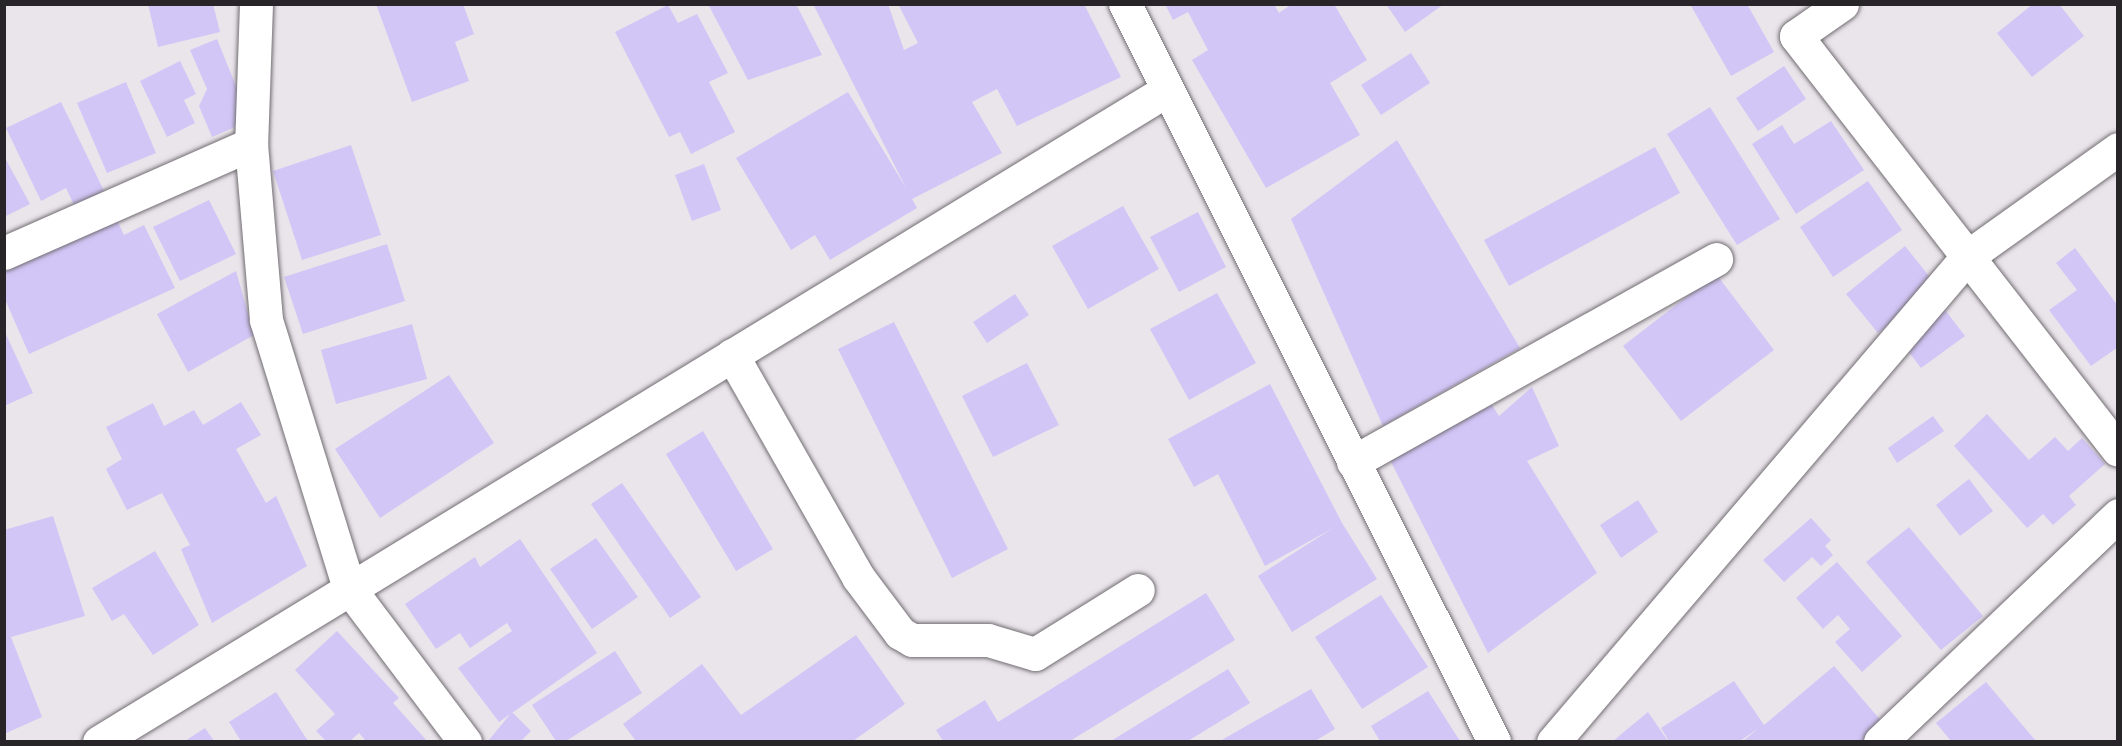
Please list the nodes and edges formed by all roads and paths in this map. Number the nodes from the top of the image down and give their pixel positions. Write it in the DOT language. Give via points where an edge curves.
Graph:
graph roads {
  1 [pos="256,4"];
  2 [pos="1125,4"];
  3 [pos="1842,4"];
  4 [pos="1167,90"];
  5 [pos="251,144"];
  6 [pos="2118,149"];
  7 [pos="4,253"];
  8 [pos="1968,256"];
  9 [pos="1716,259"];
  10 [pos="732,355"];
  11 [pos="2118,450"];
  12 [pos="1353,462"];
  13 [pos="2118,514"];
  14 [pos="349,588"];
  15 [pos="1138,590"];
  16 [pos="99,741"];
  17 [pos="465,741"];
  18 [pos="1494,741"];
  19 [pos="1553,741"];
  20 [pos="1880,741"];
  1 -- 5 [label="street"];
  2 -- 4 [label="street"];
  3 -- 8 [label="street" via="1796,36"];
  4 -- 10 [label="street"];
  4 -- 12 [label="street"];
  5 -- 7 [label="street"];
  5 -- 14 [label="street" via="266,320"];
  6 -- 8 [label="street"];
  8 -- 11 [label="street"];
  8 -- 19 [label="street"];
  9 -- 12 [label="street"];
  10 -- 14 [label="street"];
  10 -- 15 [label="street" via="858,577 900,633 912,640 988,640 1035,654"];
  12 -- 18 [label="street"];
  13 -- 20 [label="street"];
  14 -- 16 [label="street"];
  14 -- 17 [label="street"];
}
